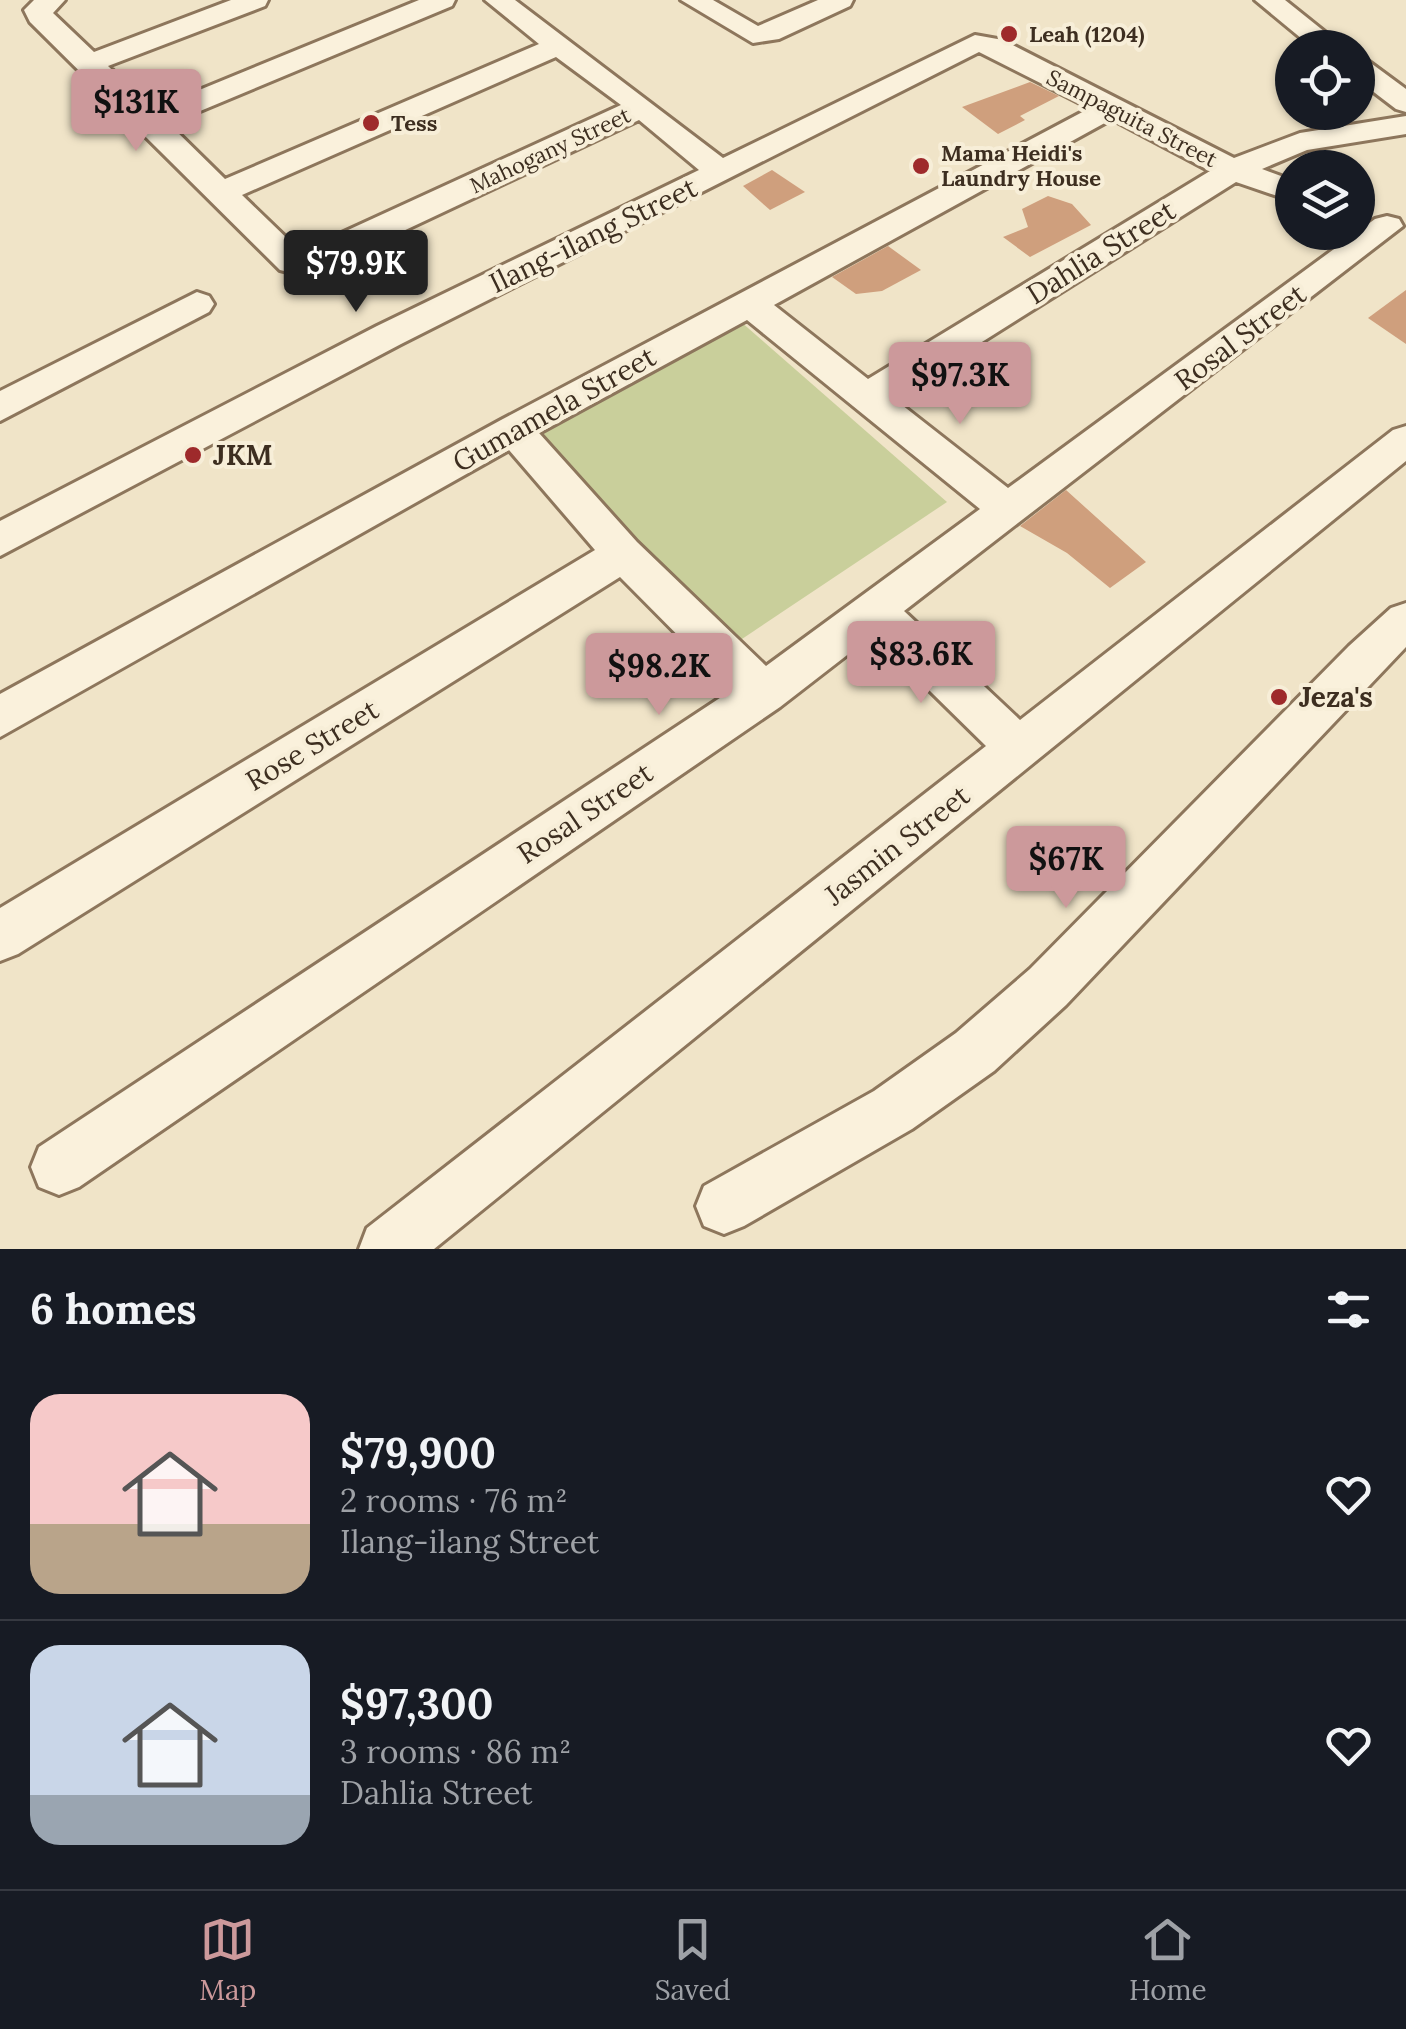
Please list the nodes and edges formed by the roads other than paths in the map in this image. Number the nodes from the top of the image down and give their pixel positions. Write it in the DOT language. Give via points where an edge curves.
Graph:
graph roads {
  1 [pos="255,0"];
  2 [pos="442,0"];
  3 [pos="498,0"];
  4 [pos="694,0"];
  5 [pos="840,0"];
  6 [pos="1268,0"];
  7 [pos="45,5"];
  8 [pos="1308,30"];
  9 [pos="974,43"];
  10 [pos="560,45"];
  11 [pos="90,64"];
  12 [pos="1375,80"];
  13 [pos="1406,103"];
  14 [pos="642,107"];
  15 [pos="1112,108"];
  16 [pos="146,123"];
  17 [pos="1406,126"];
  18 [pos="1233,170"];
  19 [pos="722,172"];
  20 [pos="1275,186"];
  21 [pos="220,193"];
  22 [pos="1383,224"];
  23 [pos="749,303"];
  24 [pos="197,304"];
  25 [pos="868,396"];
  26 [pos="0,407"];
  27 [pos="514,430"];
  28 [pos="1406,440"];
  29 [pos="1009,511"];
  30 [pos="0,540"];
  31 [pos="623,554"];
  32 [pos="875,610"];
  33 [pos="1406,620"];
  34 [pos="764,692"];
  35 [pos="0,717"];
  36 [pos="1019,748"];
  37 [pos="0,936"];
  38 [pos="59,1167"];
  39 [pos="724,1206"];
  40 [pos="388,1249"];
  1 -- 11 [label="street"];
  2 -- 16 [label="street"];
  3 -- 10 [label="street"];
  4 -- 5 [label="street" via="753,34"];
  6 -- 8 [label="street"];
  7 -- 11 [label="street" via="40,16"];
  9 -- 15 [label="street, Sampaguita Street" via="993,46"];
  9 -- 19 [label="street, Ilang-ilang Street"];
  10 -- 14 [label="street"];
  10 -- 21 [label="street"];
  11 -- 16 [label="street"];
  12 -- 13 [label="street"];
  14 -- 19 [label="street"];
  14 -- 21 [label="street, Mahogany Street" via="319,258 292,262"];
  15 -- 18 [label="street, Sampaguita Street"];
  15 -- 23 [label="street, Gumamela Street"];
  16 -- 21 [label="street"];
  17 -- 18 [label="street, Dahlia Street" via="1300,142"];
  18 -- 20 [label="street, Sampaguita Street"];
  18 -- 25 [label="street, Dahlia Street"];
  19 -- 30 [label="street, Ilang-ilang Street" via="389,335"];
  22 -- 29 [label="street, Rosal Street"];
  23 -- 25 [label="street"];
  23 -- 27 [label="street, Gumamela Street"];
  24 -- 26 [label="street"];
  25 -- 29 [label="street"];
  27 -- 31 [label="street"];
  27 -- 35 [label="street, Gumamela Street"];
  28 -- 36 [label="street, Jasmin Street"];
  29 -- 32 [label="street, Rosal Street"];
  31 -- 34 [label="street"];
  31 -- 37 [label="street, Rose Street"];
  32 -- 34 [label="street, Rosal Street"];
  32 -- 36 [label="street"];
  33 -- 39 [label="street" via="1048,986 975,1052 893,1110"];
  34 -- 38 [label="street, Rosal Street"];
  36 -- 40 [label="street, Jasmin Street"];
}
